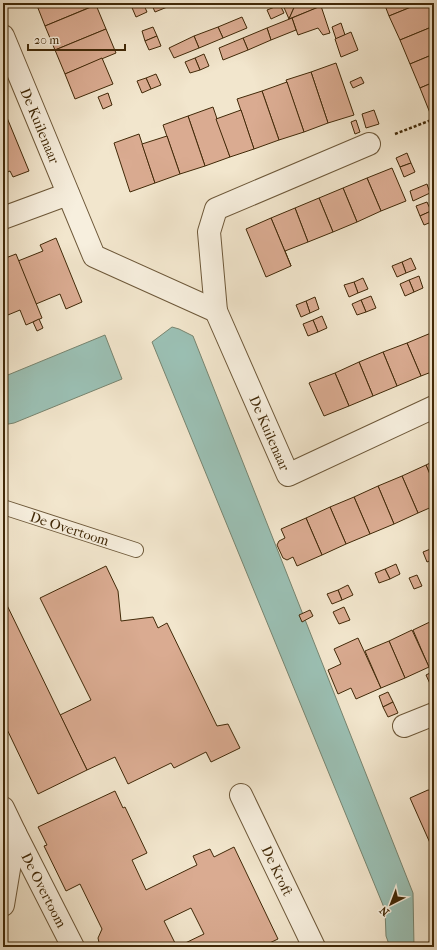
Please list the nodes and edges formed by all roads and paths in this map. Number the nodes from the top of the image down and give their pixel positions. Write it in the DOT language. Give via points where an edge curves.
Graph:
graph roads {
  1 [pos="3,36"];
  2 [pos="434,119"];
  3 [pos="369,144"];
  4 [pos="68,194"];
  5 [pos="3,218"];
  6 [pos="216,311"];
  7 [pos="434,407"];
  8 [pos="3,507"];
  9 [pos="136,550"];
  10 [pos="434,714"];
  11 [pos="404,726"];
  12 [pos="241,795"];
  13 [pos="3,808"];
  14 [pos="15,833"];
  15 [pos="3,905"];
  16 [pos="73,947"];
  17 [pos="314,947"];
  1 -- 4 [label="street, De Kuilenaar"];
  2 -- 3 [label="path"];
  3 -- 6 [label="street, De Kuilenaar" via="216,209 209,232"];
  4 -- 5 [label="street"];
  4 -- 6 [label="street, De Kuilenaar" via="94,256"];
  6 -- 7 [label="street, De Kuilenaar" via="288,475"];
  8 -- 9 [label="lane, De Overtoom"];
  10 -- 11 [label="street"];
  12 -- 17 [label="street, De Kroft"];
  13 -- 14 [label="street, De Overtoom"];
  14 -- 15 [label="street, De Overtoom"];
  14 -- 16 [label="street, De Overtoom"];
}
